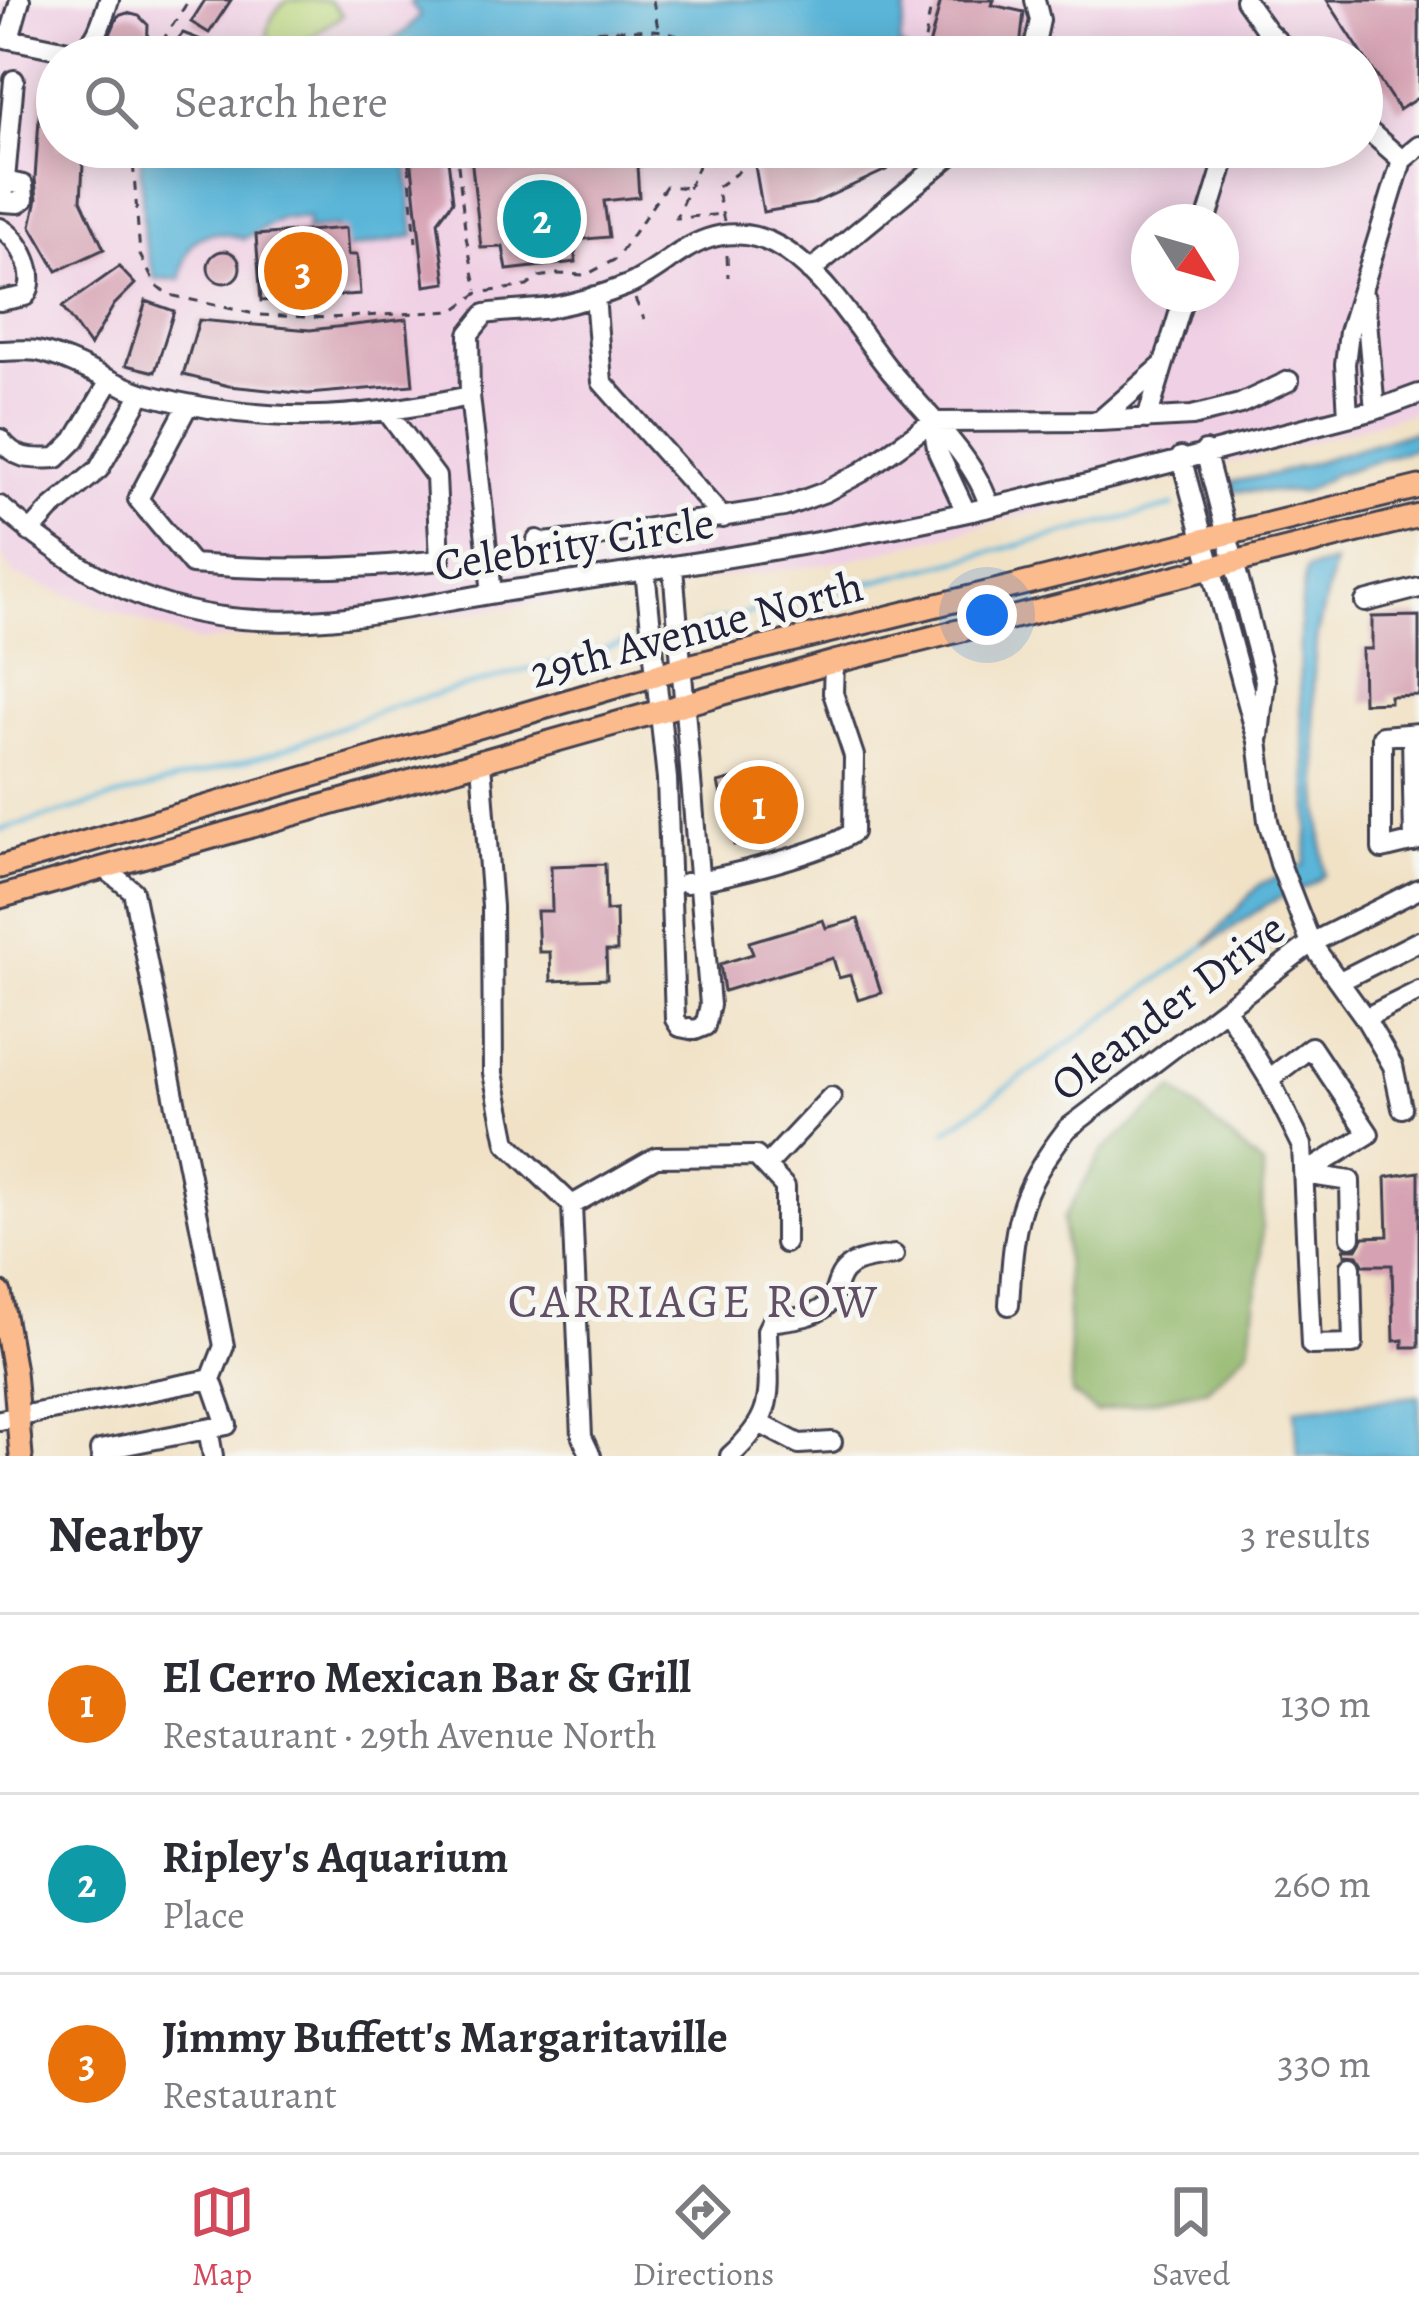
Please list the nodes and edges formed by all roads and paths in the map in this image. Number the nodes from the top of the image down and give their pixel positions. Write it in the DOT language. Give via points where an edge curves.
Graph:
graph roads {
  1 [pos="20,0"];
  2 [pos="109,0"];
  3 [pos="189,0"];
  4 [pos="653,0"];
  5 [pos="932,0"];
  6 [pos="1035,0"];
  7 [pos="1245,0"];
  8 [pos="658,31"];
  9 [pos="1268,31"];
  10 [pos="95,36"];
  11 [pos="166,36"];
  12 [pos="520,36"];
  13 [pos="678,36"];
  14 [pos="926,36"];
  15 [pos="1037,36"];
  16 [pos="1266,36"];
  17 [pos="1273,36"];
  18 [pos="4,38"];
  19 [pos="36,44"];
  20 [pos="14,80"];
  21 [pos="1383,143"];
  22 [pos="1419,146"];
  23 [pos="1402,160"];
  24 [pos="134,168"];
  25 [pos="409,168"];
  26 [pos="458,168"];
  27 [pos="697,168"];
  28 [pos="740,168"];
  29 [pos="936,168"];
  30 [pos="1223,168"];
  31 [pos="689,188"];
  32 [pos="3,202"];
  33 [pos="1212,204"];
  34 [pos="724,214"];
  35 [pos="0,228"];
  36 [pos="726,236"];
  37 [pos="416,242"];
  38 [pos="811,271"];
  39 [pos="728,277"];
  40 [pos="1364,287"];
  41 [pos="478,293"];
  42 [pos="595,296"];
  43 [pos="0,301"];
  44 [pos="1180,312"];
  45 [pos="0,351"];
  46 [pos="1166,362"];
  47 [pos="110,381"];
  48 [pos="1289,381"];
  49 [pos="142,393"];
  50 [pos="1419,394"];
  51 [pos="470,396"];
  52 [pos="188,405"];
  53 [pos="1375,410"];
  54 [pos="388,413"];
  55 [pos="1348,416"];
  56 [pos="1147,419"];
  57 [pos="1099,421"];
  58 [pos="932,422"];
  59 [pos="0,439"];
  60 [pos="1204,451"];
  61 [pos="1181,457"];
  62 [pos="1419,487"];
  63 [pos="0,506"];
  64 [pos="989,506"];
  65 [pos="966,512"];
  66 [pos="1419,516"];
  67 [pos="722,518"];
  68 [pos="30,532"];
  69 [pos="1228,535"];
  70 [pos="1204,537"];
  71 [pos="537,540"];
  72 [pos="1236,563"];
  73 [pos="673,568"];
  74 [pos="1213,569"];
  75 [pos="645,571"];
  76 [pos="1419,588"];
  77 [pos="492,593"];
  78 [pos="1365,602"];
  79 [pos="834,662"];
  80 [pos="680,668"];
  81 [pos="655,676"];
  82 [pos="682,705"];
  83 [pos="658,712"];
  84 [pos="1416,734"];
  85 [pos="1258,741"];
  86 [pos="481,763"];
  87 [pos="690,773"];
  88 [pos="667,779"];
  89 [pos="1416,841"];
  90 [pos="154,853"];
  91 [pos="0,867"];
  92 [pos="104,867"];
  93 [pos="698,881"];
  94 [pos="672,885"];
  95 [pos="1419,890"];
  96 [pos="133,892"];
  97 [pos="0,897"];
  98 [pos="703,920"];
  99 [pos="673,926"];
  100 [pos="1419,941"];
  101 [pos="1311,943"];
  102 [pos="1340,981"];
  103 [pos="1419,991"];
  104 [pos="1226,1009"];
  105 [pos="1365,1018"];
  106 [pos="1269,1079"];
  107 [pos="832,1097"];
  108 [pos="1402,1108"];
  109 [pos="766,1165"];
  110 [pos="1304,1174"];
  111 [pos="572,1204"];
  112 [pos="1351,1237"];
  113 [pos="785,1244"];
  114 [pos="894,1255"];
  115 [pos="1351,1265"];
  116 [pos="0,1294"];
  117 [pos="1009,1305"];
  118 [pos="212,1379"];
  119 [pos="9,1419"];
  120 [pos="760,1424"];
  121 [pos="208,1430"];
  122 [pos="832,1442"];
  123 [pos="21,1456"];
  124 [pos="101,1456"];
  125 [pos="213,1456"];
  126 [pos="591,1456"];
  127 [pos="730,1456"];
  1 -- 18 [label="street"];
  2 -- 10 [label="street"];
  3 -- 11 [label="path"];
  4 -- 8 [label="path"];
  5 -- 14 [label="path"];
  6 -- 15 [label="street"];
  7 -- 9 [label="street"];
  8 -- 12 [label="path"];
  8 -- 13 [label="path"];
  9 -- 16 [label="street"];
  9 -- 17 [label="street"];
  18 -- 19 [label="street"];
  20 -- 32 [label="street"];
  21 -- 23 [label="street"];
  22 -- 23 [label="street"];
  23 -- 40 [label="street"];
  24 -- 41 [label="path" via="140,255 170,295 259,315 329,318 453,311"];
  25 -- 37 [label="path"];
  26 -- 41 [label="path"];
  27 -- 31 [label="path"];
  28 -- 34 [label="path" via="716,188"];
  29 -- 38 [label="street"];
  30 -- 33 [label="street"];
  31 -- 34 [label="path" via="676,218"];
  31 -- 41 [label="path" via="666,186 616,259 586,275 555,274"];
  34 -- 36 [label="path"];
  35 -- 43 [label="street" via="11,234 33,287"];
  36 -- 38 [label="street" via="782,246"];
  36 -- 39 [label="path"];
  36 -- 42 [label="street"];
  38 -- 58 [label="street"];
  40 -- 53 [label="street"];
  40 -- 55 [label="street" via="1346,348"];
  42 -- 51 [label="street" via="485,314 469,334"];
  42 -- 67 [label="street" via="602,382"];
  44 -- 46 [label="street"];
  45 -- 47 [label="street" via="35,350"];
  46 -- 56 [label="street"];
  46 -- 57 [label="street"];
  47 -- 49 [label="street"];
  47 -- 59 [label="street" via="57,458 24,459"];
  48 -- 56 [label="street" via="1240,404"];
  49 -- 52 [label="street"];
  49 -- 68 [label="street" via="99,469"];
  50 -- 53 [label="street, Celebrity Circle"];
  51 -- 54 [label="street"];
  51 -- 77 [label="street"];
  52 -- 54 [label="street" via="292,419"];
  52 -- 54 [label="street" via="138,499 192,564 237,568 366,569 440,560 436,477"];
  53 -- 55 [label="street, Celebrity Circle"];
  55 -- 60 [label="street, Celebrity Circle"];
  56 -- 57 [label="street"];
  57 -- 58 [label="street"];
  58 -- 64 [label="street" via="966,459"];
  58 -- 65 [label="street"];
  58 -- 67 [label="street" via="825,492"];
  60 -- 61 [label="street, Celebrity Circle"];
  60 -- 69 [label="street"];
  61 -- 64 [label="street, Celebrity Circle"];
  61 -- 70 [label="street"];
  62 -- 69 [label="main road, 29th Avenue North"];
  63 -- 68 [label="street, Celebrity Circle"];
  64 -- 65 [label="street, Celebrity Circle"];
  65 -- 73 [label="street, Celebrity Circle"];
  66 -- 72 [label="main road, 29th Avenue North"];
  67 -- 71 [label="street"];
  68 -- 77 [label="street, Celebrity Circle" via="134,595 213,616 379,616"];
  69 -- 70 [label="main road, 29th Avenue North"];
  69 -- 72 [label="street"];
  70 -- 74 [label="street"];
  70 -- 80 [label="main road, 29th Avenue North"];
  72 -- 74 [label="main road, 29th Avenue North"];
  72 -- 85 [label="street" via="1265,680"];
  73 -- 75 [label="street, Celebrity Circle"];
  73 -- 80 [label="street"];
  74 -- 79 [label="main road, 29th Avenue North"];
  74 -- 85 [label="street"];
  75 -- 77 [label="street, Celebrity Circle"];
  75 -- 81 [label="street"];
  76 -- 78 [label="street"];
  79 -- 82 [label="main road, 29th Avenue North"];
  79 -- 93 [label="street" via="833,693 854,756 853,832"];
  80 -- 81 [label="main road, 29th Avenue North"];
  80 -- 82 [label="street"];
  81 -- 83 [label="street"];
  81 -- 91 [label="main road, 29th Avenue North"];
  82 -- 83 [label="main road, 29th Avenue North"];
  82 -- 87 [label="street"];
  83 -- 86 [label="main road, 29th Avenue North"];
  83 -- 88 [label="street"];
  84 -- 89 [label="street"];
  84 -- 89 [label="street" via="1382,736 1382,849"];
  85 -- 101 [label="street" via="1268,821"];
  86 -- 90 [label="main road, 29th Avenue North"];
  86 -- 111 [label="street" via="493,908 493,1073 507,1143"];
  87 -- 88 [label="street"];
  87 -- 93 [label="street"];
  88 -- 94 [label="street"];
  90 -- 92 [label="main road, 29th Avenue North"];
  90 -- 96 [label="street"];
  92 -- 96 [label="street"];
  92 -- 97 [label="main road, 29th Avenue North"];
  93 -- 94 [label="street"];
  93 -- 98 [label="street"];
  94 -- 99 [label="street"];
  95 -- 101 [label="street, Oleander Drive"];
  96 -- 118 [label="street" via="224,1346"];
  98 -- 99 [label="street"];
  98 -- 99 [label="street" via="720,1004 695,1030 675,1019"];
  100 -- 102 [label="street"];
  101 -- 102 [label="street"];
  101 -- 104 [label="street, Oleander Drive"];
  102 -- 105 [label="street"];
  103 -- 105 [label="street"];
  104 -- 106 [label="street"];
  104 -- 117 [label="street, Oleander Drive" via="1067,1129 1038,1167 1014,1224"];
  105 -- 108 [label="street" via="1393,1066"];
  106 -- 110 [label="street" via="1302,1145"];
  106 -- 110 [label="street" via="1311,1047 1369,1134"];
  107 -- 109 [label="street"];
  109 -- 111 [label="street" via="757,1156 656,1157"];
  109 -- 113 [label="street" via="785,1187"];
  110 -- 112 [label="street" via="1350,1181"];
  110 -- 115 [label="street" via="1311,1345 1352,1344"];
  111 -- 126 [label="street" via="582,1437"];
  114 -- 120 [label="street" via="854,1261 824,1307 771,1322 769,1400"];
  116 -- 119 [label="main road" via="14,1371"];
  118 -- 119 [label="street"];
  118 -- 121 [label="street" via="227,1425"];
  119 -- 123 [label="main road"];
  120 -- 122 [label="street" via="799,1444"];
  120 -- 127 [label="street"];
  121 -- 124 [label="street" via="100,1450"];
  121 -- 125 [label="street"];
}
